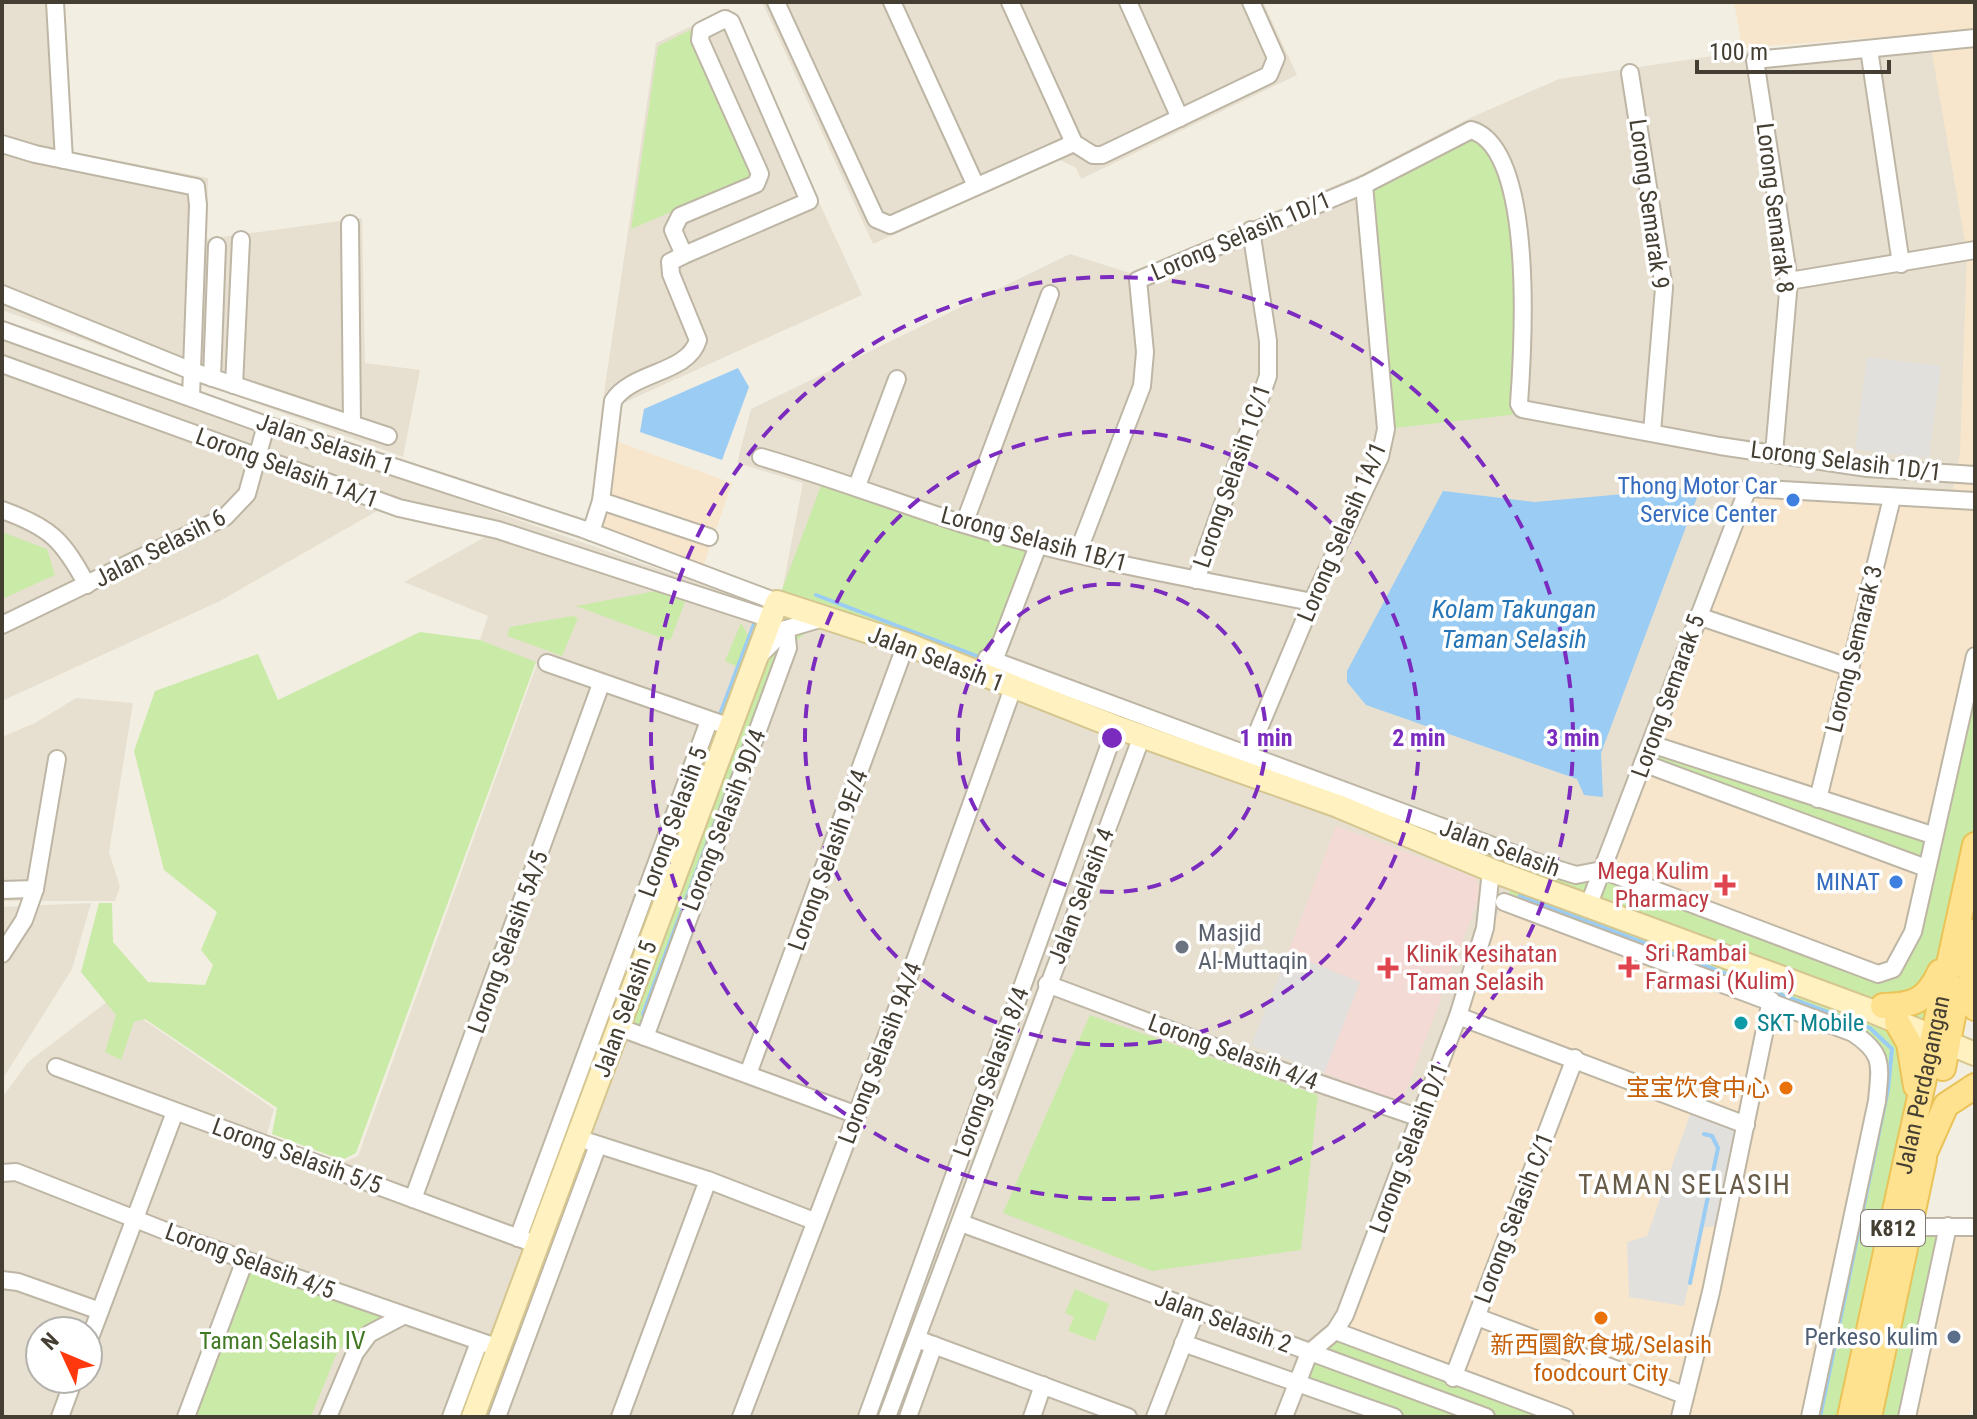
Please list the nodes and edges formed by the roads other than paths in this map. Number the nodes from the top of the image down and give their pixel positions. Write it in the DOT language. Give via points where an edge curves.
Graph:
graph roads {
  1 [pos="55,2"];
  2 [pos="776,2"];
  3 [pos="892,2"];
  4 [pos="1010,2"];
  5 [pos="1128,2"];
  6 [pos="1251,2"];
  7 [pos="1975,38"];
  8 [pos="1869,49"];
  9 [pos="1630,73"];
  10 [pos="1180,118"];
  11 [pos="1074,143"];
  12 [pos="2,144"];
  13 [pos="64,160"];
  14 [pos="1364,185"];
  15 [pos="976,186"];
  16 [pos="350,224"];
  17 [pos="1251,230"];
  18 [pos="241,240"];
  19 [pos="217,246"];
  20 [pos="1975,250"];
  21 [pos="684,255"];
  22 [pos="1901,264"];
  23 [pos="1789,281"];
  24 [pos="2,294"];
  25 [pos="1050,294"];
  26 [pos="2,330"];
  27 [pos="2,364"];
  28 [pos="192,371"];
  29 [pos="212,378"];
  30 [pos="897,379"];
  31 [pos="234,385"];
  32 [pos="191,397"];
  33 [pos="352,424"];
  34 [pos="266,425"];
  35 [pos="1652,432"];
  36 [pos="388,436"];
  37 [pos="1774,453"];
  38 [pos="761,457"];
  39 [pos="259,458"];
  40 [pos="1975,475"];
  41 [pos="857,486"];
  42 [pos="1892,498"];
  43 [pos="601,501"];
  44 [pos="1975,501"];
  45 [pos="2,510"];
  46 [pos="964,524"];
  47 [pos="587,530"];
  48 [pos="709,537"];
  49 [pos="1039,543"];
  50 [pos="1078,552"];
  51 [pos="577,554"];
  52 [pos="1196,580"];
  53 [pos="87,585"];
  54 [pos="1312,602"];
  55 [pos="1698,616"];
  56 [pos="778,617"];
  57 [pos="2,625"];
  58 [pos="906,644"];
  59 [pos="1975,656"];
  60 [pos="547,663"];
  61 [pos="1848,667"];
  62 [pos="987,668"];
  63 [pos="601,684"];
  64 [pos="1013,688"];
  65 [pos="719,723"];
  66 [pos="1116,727"];
  67 [pos="1142,736"];
  68 [pos="1651,744"];
  69 [pos="57,759"];
  70 [pos="1643,763"];
  71 [pos="1244,764"];
  72 [pos="1818,799"];
  73 [pos="1932,835"];
  74 [pos="1975,845"];
  75 [pos="1926,868"];
  76 [pos="1491,870"];
  77 [pos="1602,870"];
  78 [pos="1519,879"];
  79 [pos="35,889"];
  80 [pos="2,890"];
  81 [pos="1504,902"];
  82 [pos="1589,904"];
  83 [pos="1485,928"];
  84 [pos="1967,931"];
  85 [pos="2,954"];
  86 [pos="1047,984"];
  87 [pos="1771,1000"];
  88 [pos="1975,1008"];
  89 [pos="1881,1012"];
  90 [pos="1458,1016"];
  91 [pos="618,1027"];
  92 [pos="1942,1034"];
  93 [pos="645,1037"];
  94 [pos="1975,1040"];
  95 [pos="1975,1054"];
  96 [pos="1575,1058"];
  97 [pos="56,1067"];
  98 [pos="748,1074"];
  99 [pos="1975,1086"];
  100 [pos="1919,1108"];
  101 [pos="978,1110"];
  102 [pos="175,1112"];
  103 [pos="857,1115"];
  104 [pos="998,1117"];
  105 [pos="1420,1118"];
  106 [pos="1746,1125"];
  107 [pos="588,1141"];
  108 [pos="1926,1150"];
  109 [pos="2,1173"];
  110 [pos="708,1180"];
  111 [pos="413,1199"];
  112 [pos="134,1219"];
  113 [pos="814,1221"];
  114 [pos="961,1223"];
  115 [pos="1948,1226"];
  116 [pos="1912,1227"];
  117 [pos="1975,1227"];
  118 [pos="528,1242"];
  119 [pos="245,1260"];
  120 [pos="2,1280"];
  121 [pos="100,1311"];
  122 [pos="1196,1311"];
  123 [pos="98,1315"];
  124 [pos="403,1316"];
  125 [pos="1477,1317"];
  126 [pos="1335,1331"];
  127 [pos="917,1339"];
  128 [pos="1183,1343"];
  129 [pos="489,1345"];
  130 [pos="934,1345"];
  131 [pos="1309,1353"];
  132 [pos="1453,1378"];
  133 [pos="1297,1381"];
  134 [pos="1043,1385"];
  135 [pos="68,1395"];
  136 [pos="1684,1395"];
  137 [pos="60,1417"];
  138 [pos="186,1417"];
  139 [pos="328,1417"];
  140 [pos="451,1417"];
  141 [pos="473,1417"];
  142 [pos="497,1417"];
  143 [pos="620,1417"];
  144 [pos="741,1417"];
  145 [pos="867,1417"];
  146 [pos="887,1417"];
  147 [pos="908,1417"];
  148 [pos="1032,1417"];
  149 [pos="1128,1417"];
  150 [pos="1155,1417"];
  151 [pos="1284,1417"];
  152 [pos="1394,1417"];
  153 [pos="1486,1417"];
  154 [pos="1565,1417"];
  155 [pos="1680,1417"];
  156 [pos="1810,1417"];
  157 [pos="1850,1417"];
  158 [pos="1869,1417"];
  159 [pos="1907,1417"];
  1 -- 13 [label="street"];
  2 -- 15 [label="street" via="876,219 890,225"];
  3 -- 15 [label="street"];
  4 -- 11 [label="street"];
  5 -- 10 [label="street"];
  6 -- 10 [label="street" via="1276,58 1274,70"];
  7 -- 8 [label="street"];
  8 -- 22 [label="street"];
  8 -- 23 [label="street, Lorong Semarak 8" via="1755,60"];
  9 -- 35 [label="street, Lorong Semarak 9" via="1664,288"];
  10 -- 11 [label="street" via="1102,155"];
  11 -- 15 [label="street"];
  12 -- 13 [label="street"];
  13 -- 28 [label="street" via="196,187"];
  14 -- 17 [label="street, Lorong Selasih 1D/1"];
  14 -- 35 [label="street, Lorong Selasih 1D/1" via="1471,130 1481,133 1498,152 1512,197 1524,288 1519,404 1528,413"];
  14 -- 54 [label="street, Lorong Selasih 1A/1" via="1386,429 1380,457"];
  16 -- 33 [label="street"];
  17 -- 50 [label="street, Lorong Selasih 1D/1" via="1138,280 1145,352 1142,386"];
  17 -- 52 [label="street, Lorong Selasih 1C/1" via="1268,341 1268,376"];
  18 -- 31 [label="street"];
  19 -- 29 [label="street"];
  20 -- 22 [label="street"];
  21 -- 21 [label="street" via="673,230 680,216 756,184 760,174 700,40 701,31 725,19 731,22 809,201"];
  21 -- 43 [label="street" via="670,262 671,274 698,340 695,350 619,391 613,401"];
  22 -- 23 [label="street"];
  23 -- 37 [label="street, Lorong Semarak 8"];
  24 -- 28 [label="street"];
  25 -- 46 [label="street"];
  26 -- 32 [label="street, Jalan Selasih 1"];
  27 -- 39 [label="street, Lorong Selasih 1A/1"];
  28 -- 29 [label="street"];
  28 -- 32 [label="street"];
  29 -- 31 [label="street"];
  30 -- 41 [label="street"];
  31 -- 33 [label="street"];
  32 -- 34 [label="street, Jalan Selasih 1"];
  33 -- 36 [label="street"];
  34 -- 39 [label="street, Jalan Selasih 6"];
  34 -- 47 [label="street, Jalan Selasih 1"];
  35 -- 37 [label="street, Lorong Selasih 1D/1"];
  37 -- 40 [label="street, Lorong Selasih 1D/1" via="1867,468"];
  38 -- 41 [label="street, Lorong Selasih 1B/1"];
  39 -- 51 [label="street, Lorong Selasih 1A/1" via="399,508"];
  39 -- 53 [label="street, Jalan Selasih 6" via="247,494 225,517"];
  41 -- 46 [label="street, Lorong Selasih 1B/1"];
  42 -- 44 [label="street"];
  42 -- 55 [label="street, Lorong Semarak 5" via="1748,488"];
  42 -- 61 [label="street, Lorong Semarak 3"];
  43 -- 47 [label="street"];
  43 -- 48 [label="street"];
  45 -- 53 [label="street" via="57,538"];
  46 -- 49 [label="street, Lorong Selasih 1B/1"];
  47 -- 51 [label="street"];
  47 -- 56 [label="street, Jalan Selasih 1"];
  49 -- 50 [label="street, Lorong Selasih 1B/1"];
  49 -- 62 [label="street"];
  50 -- 52 [label="street, Lorong Selasih 1B/1"];
  51 -- 56 [label="street, Lorong Selasih 1A/1"];
  52 -- 54 [label="street, Lorong Selasih 1B/1"];
  53 -- 57 [label="street, Jalan Selasih 6"];
  54 -- 71 [label="street, Lorong Selasih 1A/1"];
  55 -- 61 [label="street"];
  55 -- 68 [label="street, Lorong Semarak 5"];
  56 -- 58 [label="street, Jalan Selasih 1" via="823,618"];
  56 -- 65 [label="street, Jalan Selasih 5"];
  56 -- 93 [label="street, Lorong Selasih 9D/4" via="788,648"];
  58 -- 62 [label="street, Jalan Selasih 1"];
  58 -- 98 [label="street, Lorong Selasih 9E/4"];
  59 -- 73 [label="street, Jalan Selasih"];
  60 -- 63 [label="street"];
  61 -- 72 [label="street, Lorong Semarak 3"];
  62 -- 64 [label="street, Jalan Selasih 1"];
  62 -- 71 [label="street, Jalan Selasih"];
  63 -- 65 [label="street"];
  63 -- 111 [label="street, Lorong Selasih 5A/5"];
  64 -- 66 [label="street, Jalan Selasih 1"];
  64 -- 103 [label="street, Lorong Selasih 9A/4"];
  65 -- 91 [label="street, Jalan Selasih 5"];
  65 -- 118 [label="street, Lorong Selasih 5"];
  66 -- 67 [label="street, Jalan Selasih 1"];
  66 -- 101 [label="street, Lorong Selasih 8/4"];
  67 -- 71 [label="street, Jalan Selasih 1"];
  67 -- 86 [label="street, Jalan Selasih 4"];
  68 -- 70 [label="street, Lorong Semarak 5"];
  68 -- 72 [label="street"];
  69 -- 79 [label="street"];
  70 -- 75 [label="street"];
  70 -- 77 [label="street, Lorong Semarak 5"];
  71 -- 76 [label="street, Jalan Selasih 1"];
  71 -- 77 [label="street, Jalan Selasih" via="1576,875"];
  72 -- 73 [label="street"];
  73 -- 75 [label="street, Jalan Selasih"];
  74 -- 84 [label="main road, Jalan Perdagangan / K812"];
  75 -- 77 [label="street, Jalan Selasih" via="1913,932 1893,969 1878,974"];
  76 -- 78 [label="street, Jalan Selasih 1"];
  76 -- 83 [label="street"];
  77 -- 82 [label="street, Lorong Semarak 5"];
  78 -- 81 [label="street"];
  78 -- 82 [label="street, Jalan Selasih 1"];
  79 -- 80 [label="street"];
  79 -- 85 [label="street" via="24,920"];
  81 -- 83 [label="street"];
  81 -- 87 [label="street"];
  82 -- 89 [label="street, Jalan Selasih 1"];
  83 -- 90 [label="street, Lorong Selasih D/1"];
  84 -- 88 [label="main road"];
  84 -- 89 [label="main road" via="1931,992 1921,1001"];
  84 -- 92 [label="main road, Jalan Perdagangan / K812"];
  86 -- 104 [label="street, Jalan Selasih 4"];
  86 -- 105 [label="street, Lorong Selasih 4/4"];
  87 -- 106 [label="street"];
  87 -- 156 [label="street" via="1853,1033 1880,1062 1877,1101"];
  89 -- 92 [label="street, Jalan Selasih 1"];
  89 -- 100 [label="main road" via="1909,1043"];
  90 -- 96 [label="street"];
  90 -- 105 [label="street, Lorong Selasih D/1"];
  91 -- 93 [label="street"];
  91 -- 107 [label="street, Jalan Selasih 5"];
  92 -- 94 [label="street"];
  92 -- 95 [label="street"];
  92 -- 100 [label="main road, Jalan Perdagangan / K812"];
  92 -- 108 [label="main road, Jalan Perdagangan / K812"];
  93 -- 98 [label="street"];
  96 -- 106 [label="street"];
  96 -- 125 [label="street, Lorong Selasih C/1"];
  97 -- 102 [label="street, Lorong Selasih 5/5"];
  98 -- 103 [label="street"];
  99 -- 108 [label="main road" via="1946,1105"];
  100 -- 157 [label="main road, Jalan Perdagangan / K812"];
  101 -- 104 [label="street"];
  101 -- 145 [label="street, Lorong Selasih 8/4"];
  102 -- 111 [label="street, Lorong Selasih 5/5"];
  102 -- 112 [label="street"];
  103 -- 113 [label="street, Lorong Selasih 9A/4"];
  104 -- 114 [label="street, Jalan Selasih 4"];
  105 -- 126 [label="street, Lorong Selasih D/1"];
  106 -- 136 [label="street"];
  107 -- 110 [label="street"];
  107 -- 118 [label="street, Jalan Selasih 5"];
  107 -- 142 [label="street"];
  108 -- 116 [label="main road, Jalan Perdagangan / K812"];
  109 -- 112 [label="street, Lorong Selasih 4/5" via="16,1172"];
  110 -- 113 [label="street"];
  110 -- 143 [label="street"];
  111 -- 118 [label="street, Lorong Selasih 5/5"];
  112 -- 119 [label="street, Lorong Selasih 4/5"];
  112 -- 121 [label="street"];
  113 -- 144 [label="street, Lorong Selasih 9A/4"];
  114 -- 122 [label="street, Jalan Selasih 2"];
  114 -- 127 [label="street, Jalan Selasih 4"];
  115 -- 116 [label="street"];
  115 -- 117 [label="street"];
  115 -- 159 [label="street"];
  116 -- 158 [label="main road, Jalan Perdagangan / K812"];
  118 -- 129 [label="street, Jalan Selasih 5"];
  119 -- 124 [label="street, Lorong Selasih 4/5"];
  119 -- 138 [label="street"];
  120 -- 121 [label="street"];
  121 -- 123 [label="street"];
  122 -- 128 [label="street"];
  122 -- 131 [label="street, Jalan Selasih 2"];
  124 -- 129 [label="street, Lorong Selasih 4/5"];
  124 -- 139 [label="street" via="369,1334"];
  125 -- 132 [label="street, Lorong Selasih C/1"];
  125 -- 136 [label="street"];
  126 -- 131 [label="street, Lorong Selasih D/1"];
  126 -- 132 [label="street"];
  127 -- 130 [label="street"];
  127 -- 146 [label="street, Jalan Selasih 4"];
  128 -- 133 [label="street"];
  128 -- 150 [label="street"];
  129 -- 140 [label="street, Jalan Selasih 5"];
  129 -- 141 [label="street, Jalan Selasih 5"];
  130 -- 134 [label="street"];
  130 -- 147 [label="street"];
  131 -- 133 [label="street"];
  131 -- 153 [label="street, Jalan Selasih 2"];
  132 -- 154 [label="street"];
  133 -- 151 [label="street"];
  133 -- 152 [label="street"];
  134 -- 148 [label="street"];
  134 -- 149 [label="street"];
  135 -- 137 [label="street"];
  136 -- 155 [label="street"];
}
